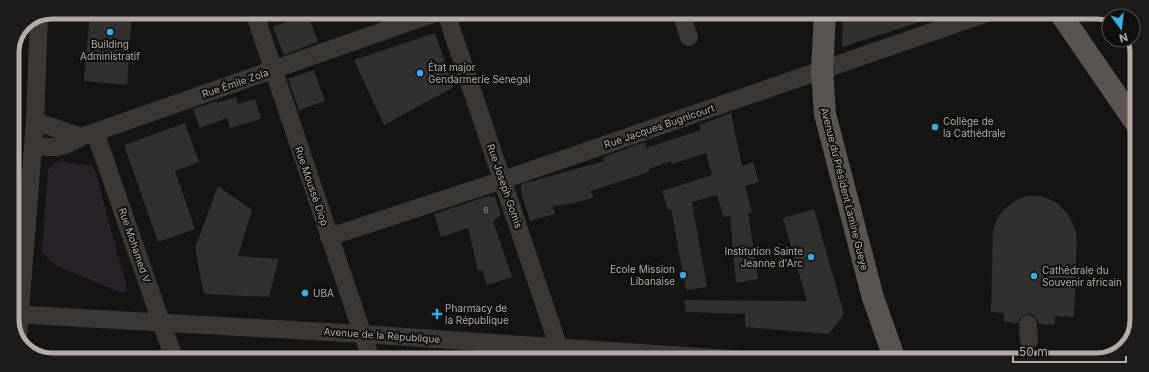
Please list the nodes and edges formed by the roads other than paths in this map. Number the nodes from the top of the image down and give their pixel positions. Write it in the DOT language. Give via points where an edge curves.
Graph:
graph roads {
  1 [pos="256,19"];
  2 [pos="415,19"];
  3 [pos="448,19"];
  4 [pos="683,19"];
  5 [pos="825,19"];
  6 [pos="970,19"];
  7 [pos="1064,19"];
  8 [pos="39,23"];
  9 [pos="689,37"];
  10 [pos="273,69"];
  11 [pos="822,71"];
  12 [pos="1130,116"];
  13 [pos="35,121"];
  14 [pos="88,134"];
  15 [pos="33,146"];
  16 [pos="503,180"];
  17 [pos="330,237"];
  18 [pos="19,284"];
  19 [pos="19,314"];
  20 [pos="162,323"];
  21 [pos="362,334"];
  22 [pos="172,353"];
  23 [pos="369,353"];
  24 [pos="561,353"];
  25 [pos="893,353"];
  1 -- 10 [label="street, Rue Moussé Diop"];
  2 -- 10 [label="street, Rue Émile Zola"];
  3 -- 16 [label="street, Rue Joseph Gomis"];
  4 -- 9 [label="street"];
  5 -- 11 [label="main road, Avenue du Président Lamine Gueye"];
  6 -- 11 [label="street, Rue Jacques Bugnicourt"];
  7 -- 12 [label="main road"];
  8 -- 13 [label="street"];
  10 -- 14 [label="street, Rue Émile Zola"];
  10 -- 17 [label="street, Rue Moussé Diop"];
  11 -- 16 [label="street, Rue Jacques Bugnicourt"];
  11 -- 25 [label="main road, Avenue du Président Lamine Gueye" via="825,114 873,298"];
  13 -- 14 [label="street"];
  13 -- 15 [label="street"];
  14 -- 15 [label="street, Rue Émile Zola" via="62,146"];
  14 -- 20 [label="street, Rue Mohamed V"];
  15 -- 18 [label="street"];
  16 -- 17 [label="street, Rue Jacques Bugnicourt"];
  16 -- 24 [label="street, Rue Joseph Gomis"];
  17 -- 21 [label="street, Rue Moussé Diop"];
  19 -- 20 [label="street, Avenue de la République"];
  20 -- 21 [label="street, Avenue de la République"];
  20 -- 22 [label="street, Rue Mohamed V"];
  21 -- 23 [label="street, Rue Moussé Diop"];
  21 -- 24 [label="street, Avenue de la République"];
}
